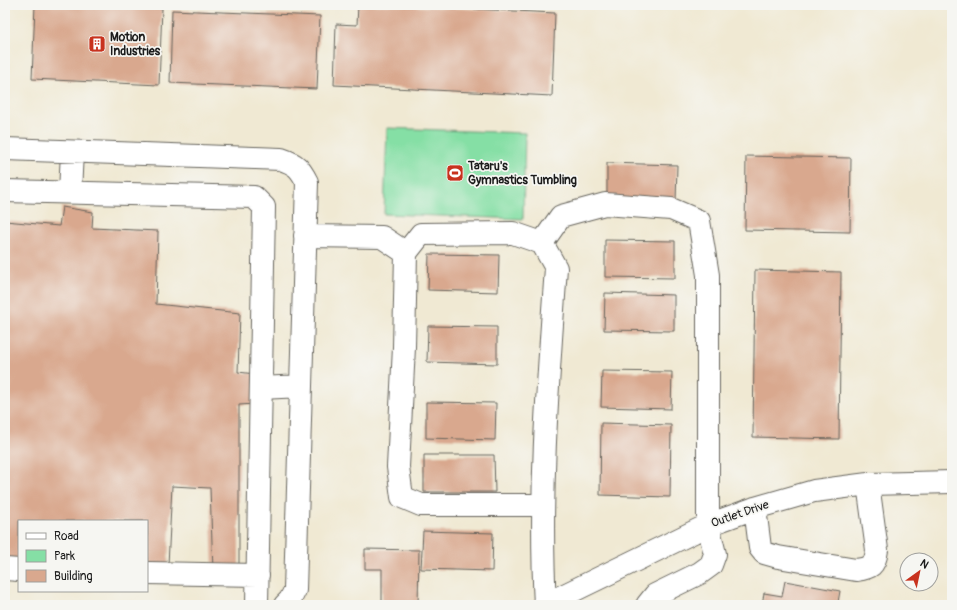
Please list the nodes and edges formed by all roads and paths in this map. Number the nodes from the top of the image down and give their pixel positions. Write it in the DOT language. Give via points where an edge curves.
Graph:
graph roads {
  1 [pos="5,149"];
  2 [pos="72,152"];
  3 [pos="5,191"];
  4 [pos="70,192"];
  5 [pos="305,236"];
  6 [pos="542,243"];
  7 [pos="406,253"];
  8 [pos="301,386"];
  9 [pos="261,388"];
  10 [pos="952,482"];
  11 [pos="868,484"];
  12 [pos="543,504"];
  13 [pos="755,508"];
  14 [pos="708,525"];
  15 [pos="5,569"];
  16 [pos="18,570"];
  17 [pos="148,572"];
  18 [pos="258,575"];
  19 [pos="258,605"];
  20 [pos="285,605"];
  21 [pos="545,605"];
  22 [pos="647,605"];
  1 -- 2 [label="street"];
  2 -- 4 [label="street"];
  2 -- 5 [label="street" via="281,159 293,163 307,182"];
  3 -- 4 [label="street"];
  4 -- 9 [label="street" via="254,197 264,207"];
  5 -- 7 [label="street" via="382,237"];
  5 -- 8 [label="street"];
  6 -- 7 [label="street" via="513,233 422,234"];
  6 -- 12 [label="street" via="556,268"];
  6 -- 14 [label="street" via="561,216 605,204 671,209 699,221 708,275"];
  7 -- 12 [label="street" via="398,467 402,497 421,505"];
  8 -- 9 [label="street"];
  8 -- 20 [label="street" via="295,590"];
  9 -- 18 [label="street"];
  10 -- 11 [label="street, Outlet Drive"];
  11 -- 13 [label="street, Outlet Drive" via="814,491"];
  11 -- 13 [label="street" via="877,550 873,565 868,568 856,570 764,553 760,548"];
  12 -- 21 [label="street"];
  13 -- 14 [label="street, Outlet Drive"];
  14 -- 21 [label="street, Outlet Drive"];
  14 -- 22 [label="street" via="714,554 711,564 700,573 655,595"];
  15 -- 16 [label="street"];
  17 -- 18 [label="street"];
  18 -- 19 [label="street"];
}
